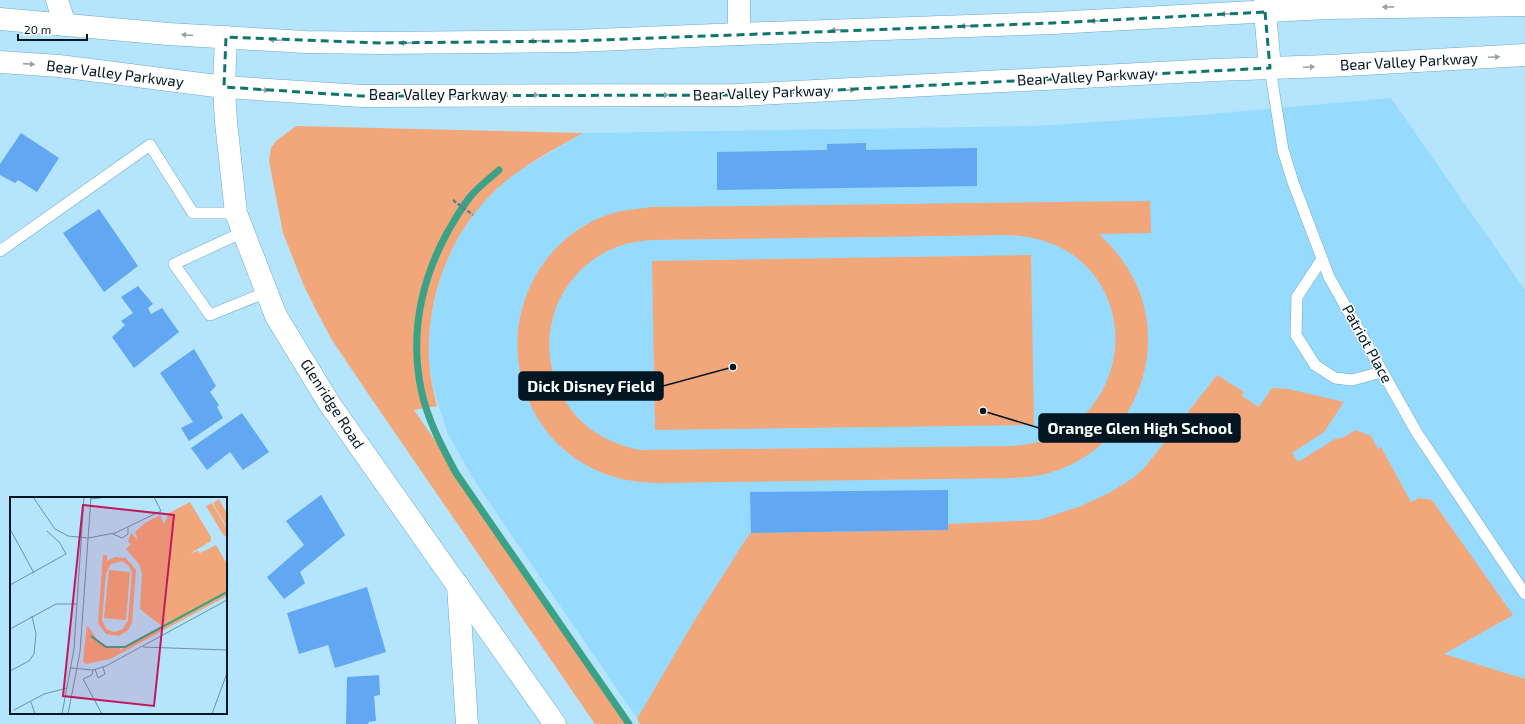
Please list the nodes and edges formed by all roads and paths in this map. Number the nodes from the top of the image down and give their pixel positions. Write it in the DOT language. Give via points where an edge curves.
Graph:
graph roads {
  1 [pos="57,0"];
  2 [pos="739,0"];
  3 [pos="1525,5"];
  4 [pos="1265,6"];
  5 [pos="0,19"];
  6 [pos="65,25"];
  7 [pos="739,34"];
  8 [pos="226,38"];
  9 [pos="1525,55"];
  10 [pos="0,62"];
  11 [pos="1270,68"];
  12 [pos="224,87"];
  13 [pos="453,200"];
  14 [pos="473,215"];
  15 [pos="239,222"];
  16 [pos="0,251"];
  17 [pos="1322,259"];
  18 [pos="267,292"];
  19 [pos="1382,372"];
  20 [pos="458,585"];
  21 [pos="1525,594"];
  22 [pos="467,724"];
  23 [pos="556,724"];
  1 -- 6 [label="main road"];
  2 -- 7 [label="main road"];
  3 -- 4 [label="main road, one-way" via="1326,8"];
  4 -- 7 [label="main road, one-way" via="1053,23"];
  4 -- 11 [label="main road"];
  5 -- 6 [label="main road"];
  8 -- 6 [label="main road, one-way"];
  7 -- 8 [label="main road, one-way" via="574,41 381,43"];
  8 -- 12 [label="main road, Glenridge Road"];
  11 -- 9 [label="main road, Bear Valley Parkway, one-way"];
  10 -- 12 [label="main road, Bear Valley Parkway, one-way" via="58,66"];
  12 -- 11 [label="main road, Bear Valley Parkway, one-way" via="362,96 738,95"];
  11 -- 17 [label="lane, Patriot Place" via="1283,150 1292,182"];
  12 -- 15 [label="main road, Glenridge Road"];
  13 -- 14 [label="path"];
  15 -- 16 [label="lane" via="193,213 150,145"];
  15 -- 18 [label="main road, Glenridge Road"];
  15 -- 18 [label="lane" via="174,264 210,315"];
  17 -- 19 [label="lane, Patriot Place" via="1329,278"];
  17 -- 19 [label="lane" via="1297,297 1296,335 1315,365 1335,378 1352,380"];
  18 -- 20 [label="main road, Glenridge Road" via="276,316 329,403"];
  19 -- 21 [label="lane, Patriot Place" via="1417,434"];
  20 -- 22 [label="main road"];
  20 -- 23 [label="main road, Glenridge Road"];
}
